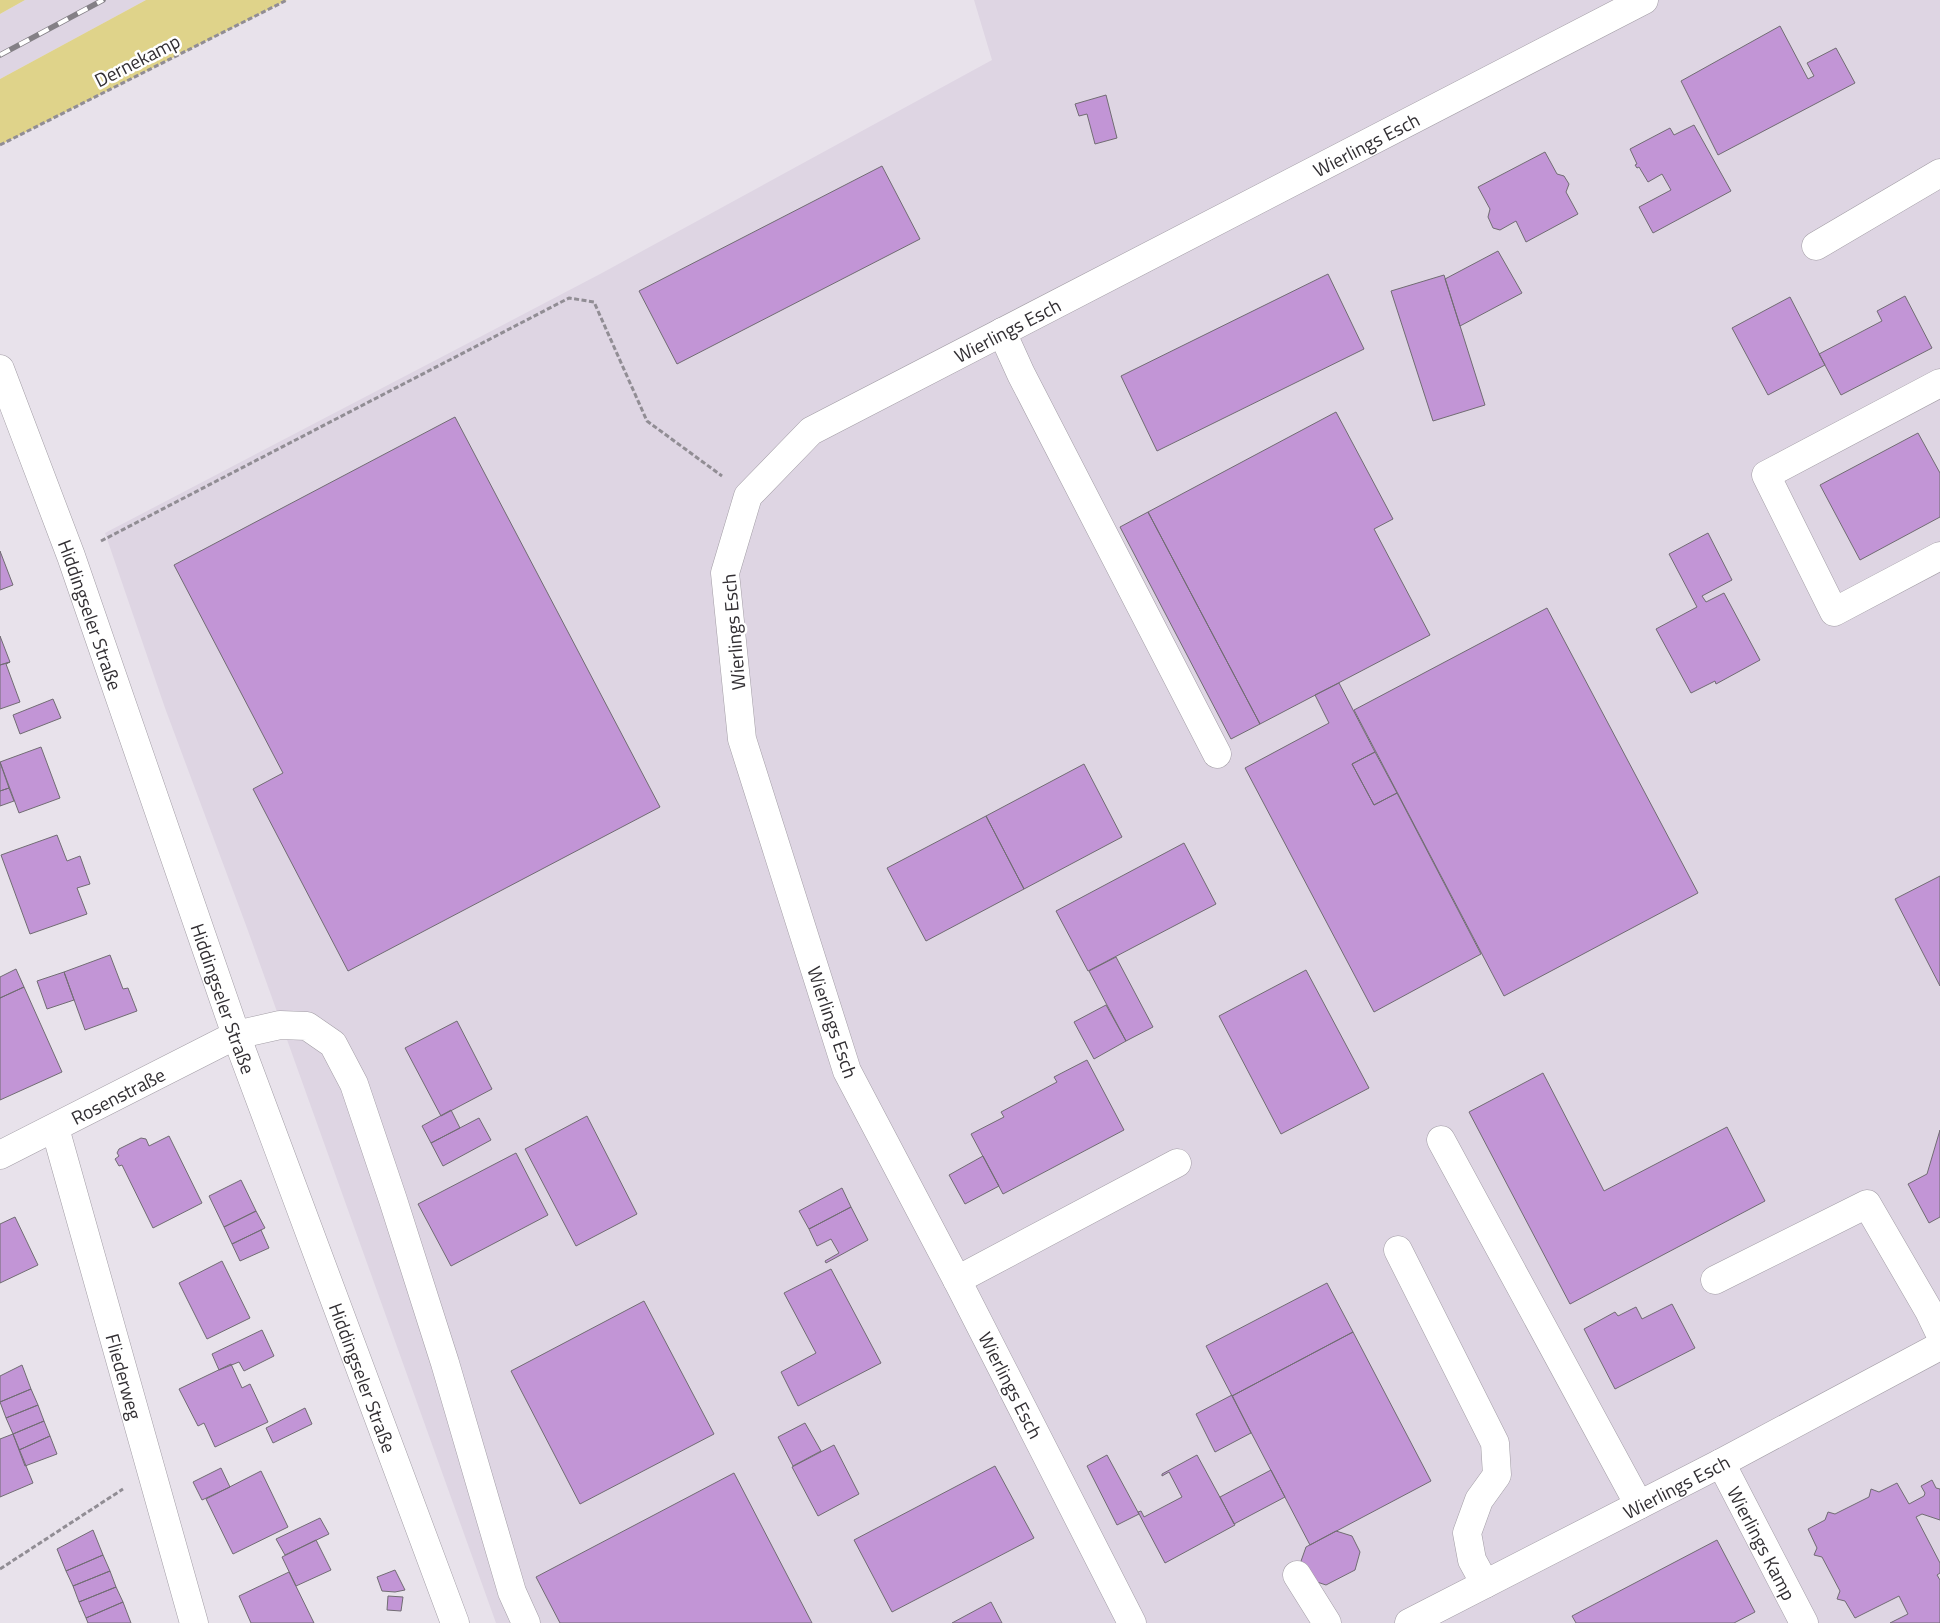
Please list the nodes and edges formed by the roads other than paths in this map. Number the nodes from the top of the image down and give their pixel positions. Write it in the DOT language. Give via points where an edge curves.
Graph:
graph roads {
  1 [pos="1644,0"];
  2 [pos="1940,173"];
  3 [pos="1816,246"];
  4 [pos="1002,332"];
  5 [pos="0,368"];
  6 [pos="1940,383"];
  7 [pos="1940,556"];
  8 [pos="1217,754"];
  9 [pos="236,1035"];
  10 [pos="55,1128"];
  11 [pos="1441,1140"];
  12 [pos="0,1155"];
  13 [pos="1177,1163"];
  14 [pos="1398,1250"];
  15 [pos="957,1280"];
  16 [pos="1714,1280"];
  17 [pos="1940,1334"];
  18 [pos="1940,1346"];
  19 [pos="1722,1463"];
  20 [pos="1639,1505"];
  21 [pos="1297,1575"];
  22 [pos="1485,1584"];
  23 [pos="194,1623"];
  24 [pos="455,1623"];
  25 [pos="526,1623"];
  26 [pos="1132,1623"];
  27 [pos="1326,1623"];
  28 [pos="1409,1623"];
  29 [pos="1804,1623"];
  1 -- 4 [label="street, Wierlings Esch"];
  2 -- 3 [label="street"];
  4 -- 8 [label="street"];
  4 -- 15 [label="street, Wierlings Esch" via="811,432 748,496 725,572 742,739 847,1071"];
  5 -- 9 [label="street, Hiddingseler Straße" via="71,556"];
  6 -- 7 [label="street" via="1766,475 1834,612"];
  9 -- 10 [label="street, Rosenstraße"];
  9 -- 24 [label="street, Hiddingseler Straße"];
  9 -- 25 [label="street, Rosenstraße" via="280,1025 307,1026 333,1044 354,1084 445,1363 512,1592"];
  10 -- 12 [label="street, Rosenstraße"];
  10 -- 23 [label="street, Fliederweg"];
  11 -- 20 [label="street"];
  13 -- 15 [label="street"];
  14 -- 22 [label="street" via="1495,1443 1497,1475 1480,1500 1467,1533 1472,1560"];
  15 -- 26 [label="street, Wierlings Esch"];
  16 -- 17 [label="street" via="1866,1204"];
  18 -- 19 [label="street, Wierlings Esch"];
  19 -- 20 [label="street, Wierlings Esch"];
  19 -- 29 [label="street, Wierlings Kamp"];
  20 -- 22 [label="street, Wierlings Esch"];
  21 -- 27 [label="street"];
  22 -- 28 [label="street, Wierlings Esch"];
}
